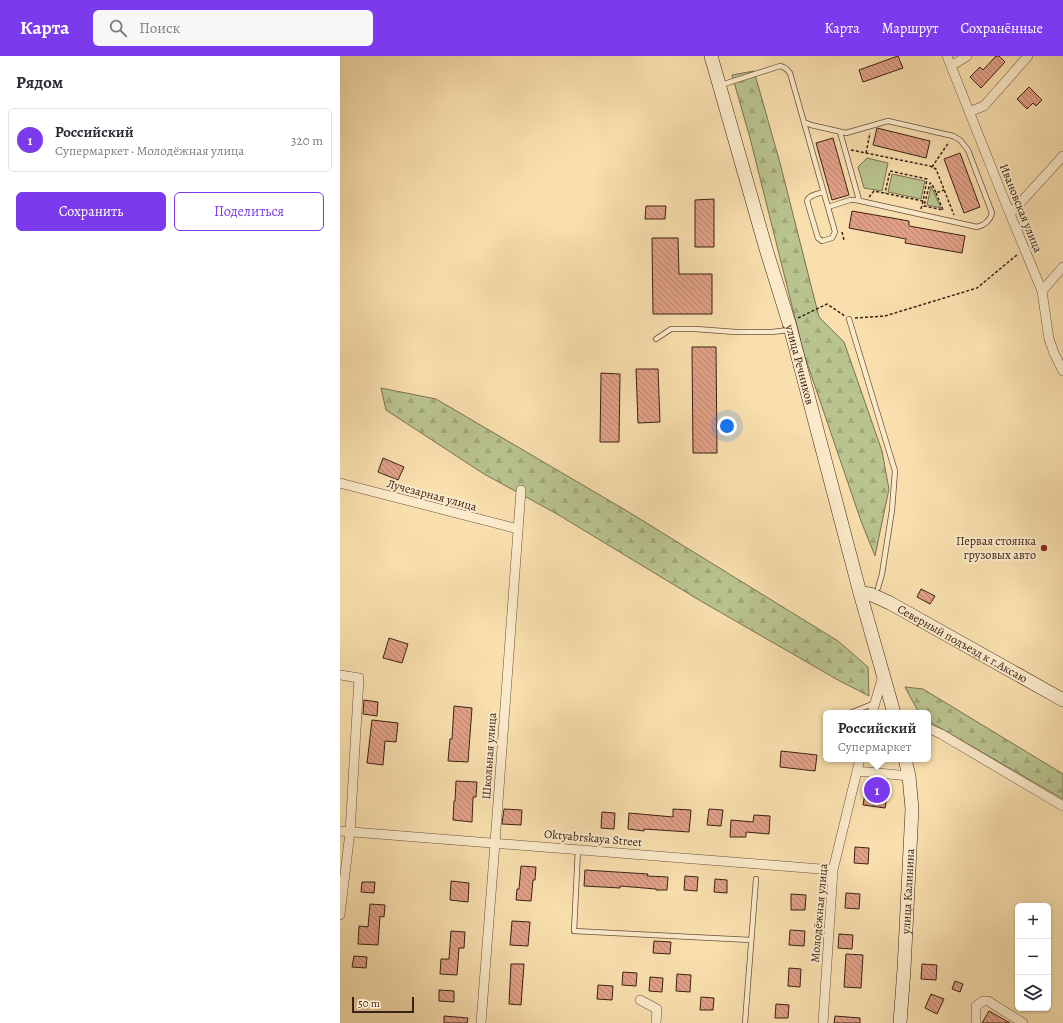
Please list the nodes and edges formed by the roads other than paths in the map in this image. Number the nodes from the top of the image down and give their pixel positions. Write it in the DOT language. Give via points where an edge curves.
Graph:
graph roads {
  1 [pos="711,56"];
  2 [pos="947,56"];
  3 [pos="967,56"];
  4 [pos="1028,56"];
  5 [pos="951,66"];
  6 [pos="719,86"];
  7 [pos="969,112"];
  8 [pos="804,122"];
  9 [pos="840,132"];
  10 [pos="1063,156"];
  11 [pos="823,192"];
  12 [pos="862,201"];
  13 [pos="828,207"];
  14 [pos="1010,214"];
  15 [pos="1063,267"];
  16 [pos="1042,291"];
  17 [pos="849,319"];
  18 [pos="790,326"];
  19 [pos="656,339"];
  20 [pos="1063,371"];
  21 [pos="340,483"];
  22 [pos="521,490"];
  23 [pos="518,530"];
  24 [pos="878,588"];
  25 [pos="860,593"];
  26 [pos="884,674"];
  27 [pos="340,675"];
  28 [pos="1063,700"];
  29 [pos="875,703"];
  30 [pos="858,710"];
  31 [pos="873,710"];
  32 [pos="893,710"];
  33 [pos="931,729"];
  34 [pos="859,762"];
  35 [pos="906,762"];
  36 [pos="857,771"];
  37 [pos="909,776"];
  38 [pos="1063,806"];
  39 [pos="340,831"];
  40 [pos="350,832"];
  41 [pos="495,843"];
  42 [pos="578,849"];
  43 [pos="833,870"];
  44 [pos="756,879"];
  45 [pos="340,915"];
  46 [pos="751,940"];
  47 [pos="640,1000"];
  48 [pos="481,1023"];
  49 [pos="656,1023"];
  50 [pos="745,1023"];
  51 [pos="823,1023"];
  52 [pos="900,1023"];
  53 [pos="976,1023"];
  54 [pos="1023,1023"];
  1 -- 6 [label="street, улица Речников"];
  2 -- 5 [label="street, Ивановская улица"];
  3 -- 5 [label="street"];
  4 -- 7 [label="street" via="984,106"];
  5 -- 7 [label="street, Ивановская улица"];
  6 -- 8 [label="lane" via="780,66 784,67 790,73"];
  6 -- 18 [label="street, улица Речников"];
  7 -- 14 [label="street, Ивановская улица"];
  8 -- 9 [label="lane"];
  8 -- 11 [label="lane"];
  9 -- 12 [label="lane"];
  9 -- 12 [label="lane" via="846,133 888,120 953,136 968,150 992,213 989,221 977,227"];
  10 -- 14 [label="street"];
  11 -- 13 [label="lane"];
  11 -- 13 [label="lane" via="810,196 807,202 818,238 822,241 832,238 835,232"];
  12 -- 13 [label="lane" via="850,200"];
  14 -- 16 [label="street, Ивановская улица"];
  15 -- 16 [label="street"];
  16 -- 20 [label="street, Ивановская улица" via="1049,339"];
  17 -- 24 [label="lane" via="895,471 892,510"];
  18 -- 19 [label="lane" via="772,332 671,329"];
  18 -- 25 [label="street, улица Речников"];
  21 -- 23 [label="street, Лучезарная улица"];
  22 -- 23 [label="street, Школьная улица"];
  23 -- 41 [label="street, Школьная улица"];
  25 -- 26 [label="street, улица Речников"];
  25 -- 28 [label="street, Северный подъезд к г.Аксаю" via="870,594 890,603"];
  26 -- 29 [label="street"];
  26 -- 32 [label="street"];
  27 -- 40 [label="street" via="359,678"];
  29 -- 30 [label="lane"];
  29 -- 31 [label="street"];
  33 -- 38 [label="street"];
  34 -- 36 [label="street, Молодёжная улица"];
  35 -- 37 [label="street, улица Калинина"];
  36 -- 37 [label="street"];
  36 -- 43 [label="street, Молодёжная улица"];
  37 -- 52 [label="street, улица Калинина" via="912,809"];
  39 -- 40 [label="street, Oktyabrskaya Street"];
  40 -- 41 [label="street, Oktyabrskaya Street"];
  40 -- 45 [label="street"];
  41 -- 42 [label="street, Oktyabrskaya Street"];
  41 -- 48 [label="street, Школьная улица"];
  42 -- 43 [label="street, Oktyabrskaya Street"];
  42 -- 46 [label="lane" via="574,932"];
  43 -- 51 [label="street, Молодёжная улица"];
  44 -- 46 [label="lane"];
  46 -- 50 [label="lane"];
  47 -- 49 [label="street" via="657,1010"];
  53 -- 54 [label="street" via="976,1006 983,1001 988,1001"];
}
